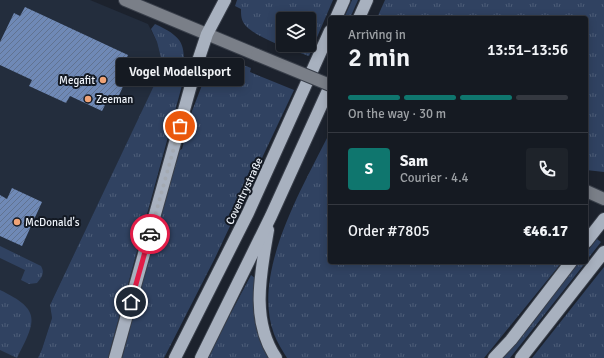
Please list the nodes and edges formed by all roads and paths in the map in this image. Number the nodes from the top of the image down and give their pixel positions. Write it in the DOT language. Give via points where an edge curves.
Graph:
graph roads {
  1 [pos="125,0"];
  2 [pos="225,0"];
  3 [pos="344,0"];
  4 [pos="367,0"];
  5 [pos="337,16"];
  6 [pos="360,16"];
  7 [pos="207,34"];
  8 [pos="328,35"];
  9 [pos="328,84"];
  10 [pos="328,89"];
  11 [pos="588,192"];
  12 [pos="604,199"];
  13 [pos="271,216"];
  14 [pos="604,219"];
  15 [pos="588,239"];
  16 [pos="604,252"];
  17 [pos="569,264"];
  18 [pos="115,358"];
  19 [pos="175,358"];
  20 [pos="200,358"];
  21 [pos="276,358"];
  22 [pos="494,358"];
  23 [pos="521,358"];
  1 -- 7 [label="street"];
  2 -- 7 [label="highway"];
  3 -- 5 [label="highway"];
  4 -- 6 [label="highway"];
  7 -- 9 [label="street, bridge"];
  7 -- 18 [label="highway"];
  8 -- 19 [label="highway, Coventrystraße" via="248,214"];
  10 -- 13 [label="highway"];
  11 -- 12 [label="street"];
  13 -- 20 [label="highway"];
  13 -- 21 [label="highway" via="260,278 259,306 265,335"];
  14 -- 15 [label="highway"];
  16 -- 23 [label="highway"];
  17 -- 22 [label="highway"];
}
